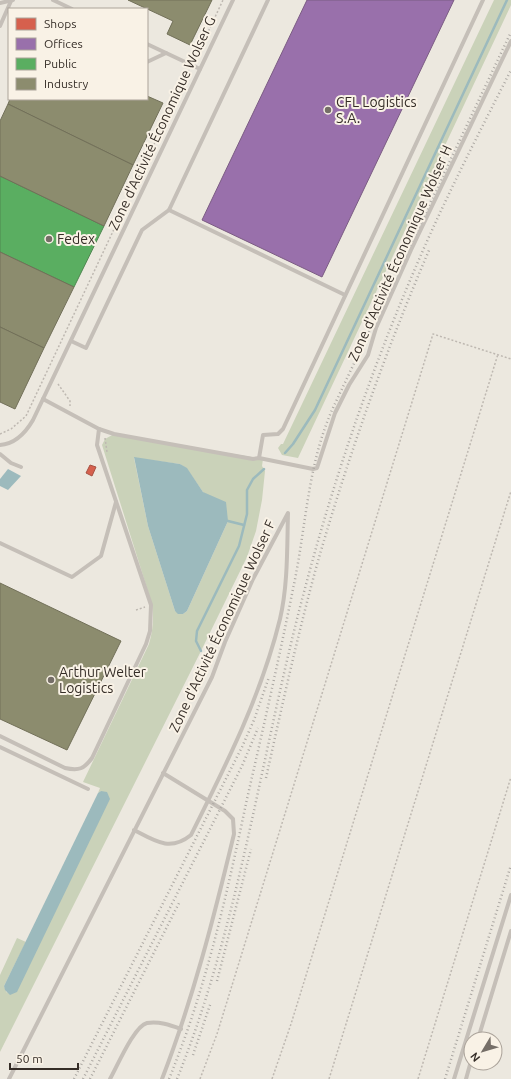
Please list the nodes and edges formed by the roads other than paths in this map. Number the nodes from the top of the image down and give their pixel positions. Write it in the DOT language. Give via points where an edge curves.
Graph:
graph roads {
  1 [pos="53,0"];
  2 [pos="66,0"];
  3 [pos="233,0"];
  4 [pos="268,0"];
  5 [pos="483,0"];
  6 [pos="12,1"];
  7 [pos="0,3"];
  8 [pos="64,5"];
  9 [pos="70,8"];
  10 [pos="8,13"];
  11 [pos="0,26"];
  12 [pos="511,41"];
  13 [pos="148,44"];
  14 [pos="166,53"];
  15 [pos="148,62"];
  16 [pos="200,69"];
  17 [pos="169,210"];
  18 [pos="345,295"];
  19 [pos="71,341"];
  20 [pos="43,400"];
  21 [pos="99,429"];
  22 [pos="0,445"];
  23 [pos="0,454"];
  24 [pos="261,458"];
  25 [pos="21,467"];
  26 [pos="116,502"];
  27 [pos="0,543"];
  28 [pos="0,736"];
  29 [pos="0,748"];
  30 [pos="163,773"];
  31 [pos="88,789"];
  32 [pos="208,800"];
  33 [pos="134,830"];
  34 [pos="511,895"];
  35 [pos="511,932"];
  36 [pos="181,1029"];
  37 [pos="480,1031"];
  38 [pos="9,1079"];
  39 [pos="110,1079"];
  40 [pos="162,1079"];
  41 [pos="454,1079"];
  1 -- 8 [label="lane"];
  2 -- 8 [label="lane"];
  3 -- 16 [label="lane, Zone d'Activité Économique Wolser G"];
  4 -- 17 [label="lane, Zone d'Activité Économique Wolser G"];
  5 -- 18 [label="lane"];
  6 -- 7 [label="lane"];
  8 -- 9 [label="lane"];
  10 -- 11 [label="lane"];
  12 -- 24 [label="lane, Zone d'Activité Économique Wolser H" via="411,250 376,328 368,355 348,386 335,413 320,464 313,469"];
  13 -- 14 [label="lane"];
  14 -- 15 [label="lane"];
  14 -- 16 [label="lane"];
  16 -- 19 [label="lane, Zone d'Activité Économique Wolser G"];
  17 -- 18 [label="lane"];
  17 -- 19 [label="lane, Zone d'Activité Économique Wolser G" via="142,230 86,348"];
  18 -- 24 [label="lane" via="282,429 278,434 263,435"];
  19 -- 20 [label="lane, Zone d'Activité Économique Wolser G"];
  20 -- 21 [label="lane"];
  20 -- 22 [label="lane, Zone d'Activité Économique Wolser G" via="26,431 16,440"];
  21 -- 24 [label="lane" via="153,442 253,459"];
  21 -- 26 [label="lane" via="96,445"];
  23 -- 25 [label="lane"];
  26 -- 27 [label="lane" via="101,556 72,577"];
  26 -- 28 [label="lane" via="149,599 152,618 146,644 92,758 86,766 76,770 66,768"];
  29 -- 31 [label="lane"];
  30 -- 32 [label="lane"];
  30 -- 32 [label="lane, Zone d'Activité Économique Wolser F" via="212,677 253,579 288,513 286,570 280,618 255,700 237,743"];
  30 -- 33 [label="lane, Zone d'Activité Économique Wolser F"];
  32 -- 33 [label="lane, Zone d'Activité Économique Wolser F" via="191,835 183,841 173,845 159,842"];
  32 -- 36 [label="lane" via="233,819 234,834 203,958"];
  33 -- 38 [label="lane, Zone d'Activité Économique Wolser F"];
  34 -- 41 [label="lane"];
  35 -- 37 [label="lane"];
  36 -- 39 [label="lane" via="165,1023 148,1023 141,1026"];
  36 -- 40 [label="lane"];
}
